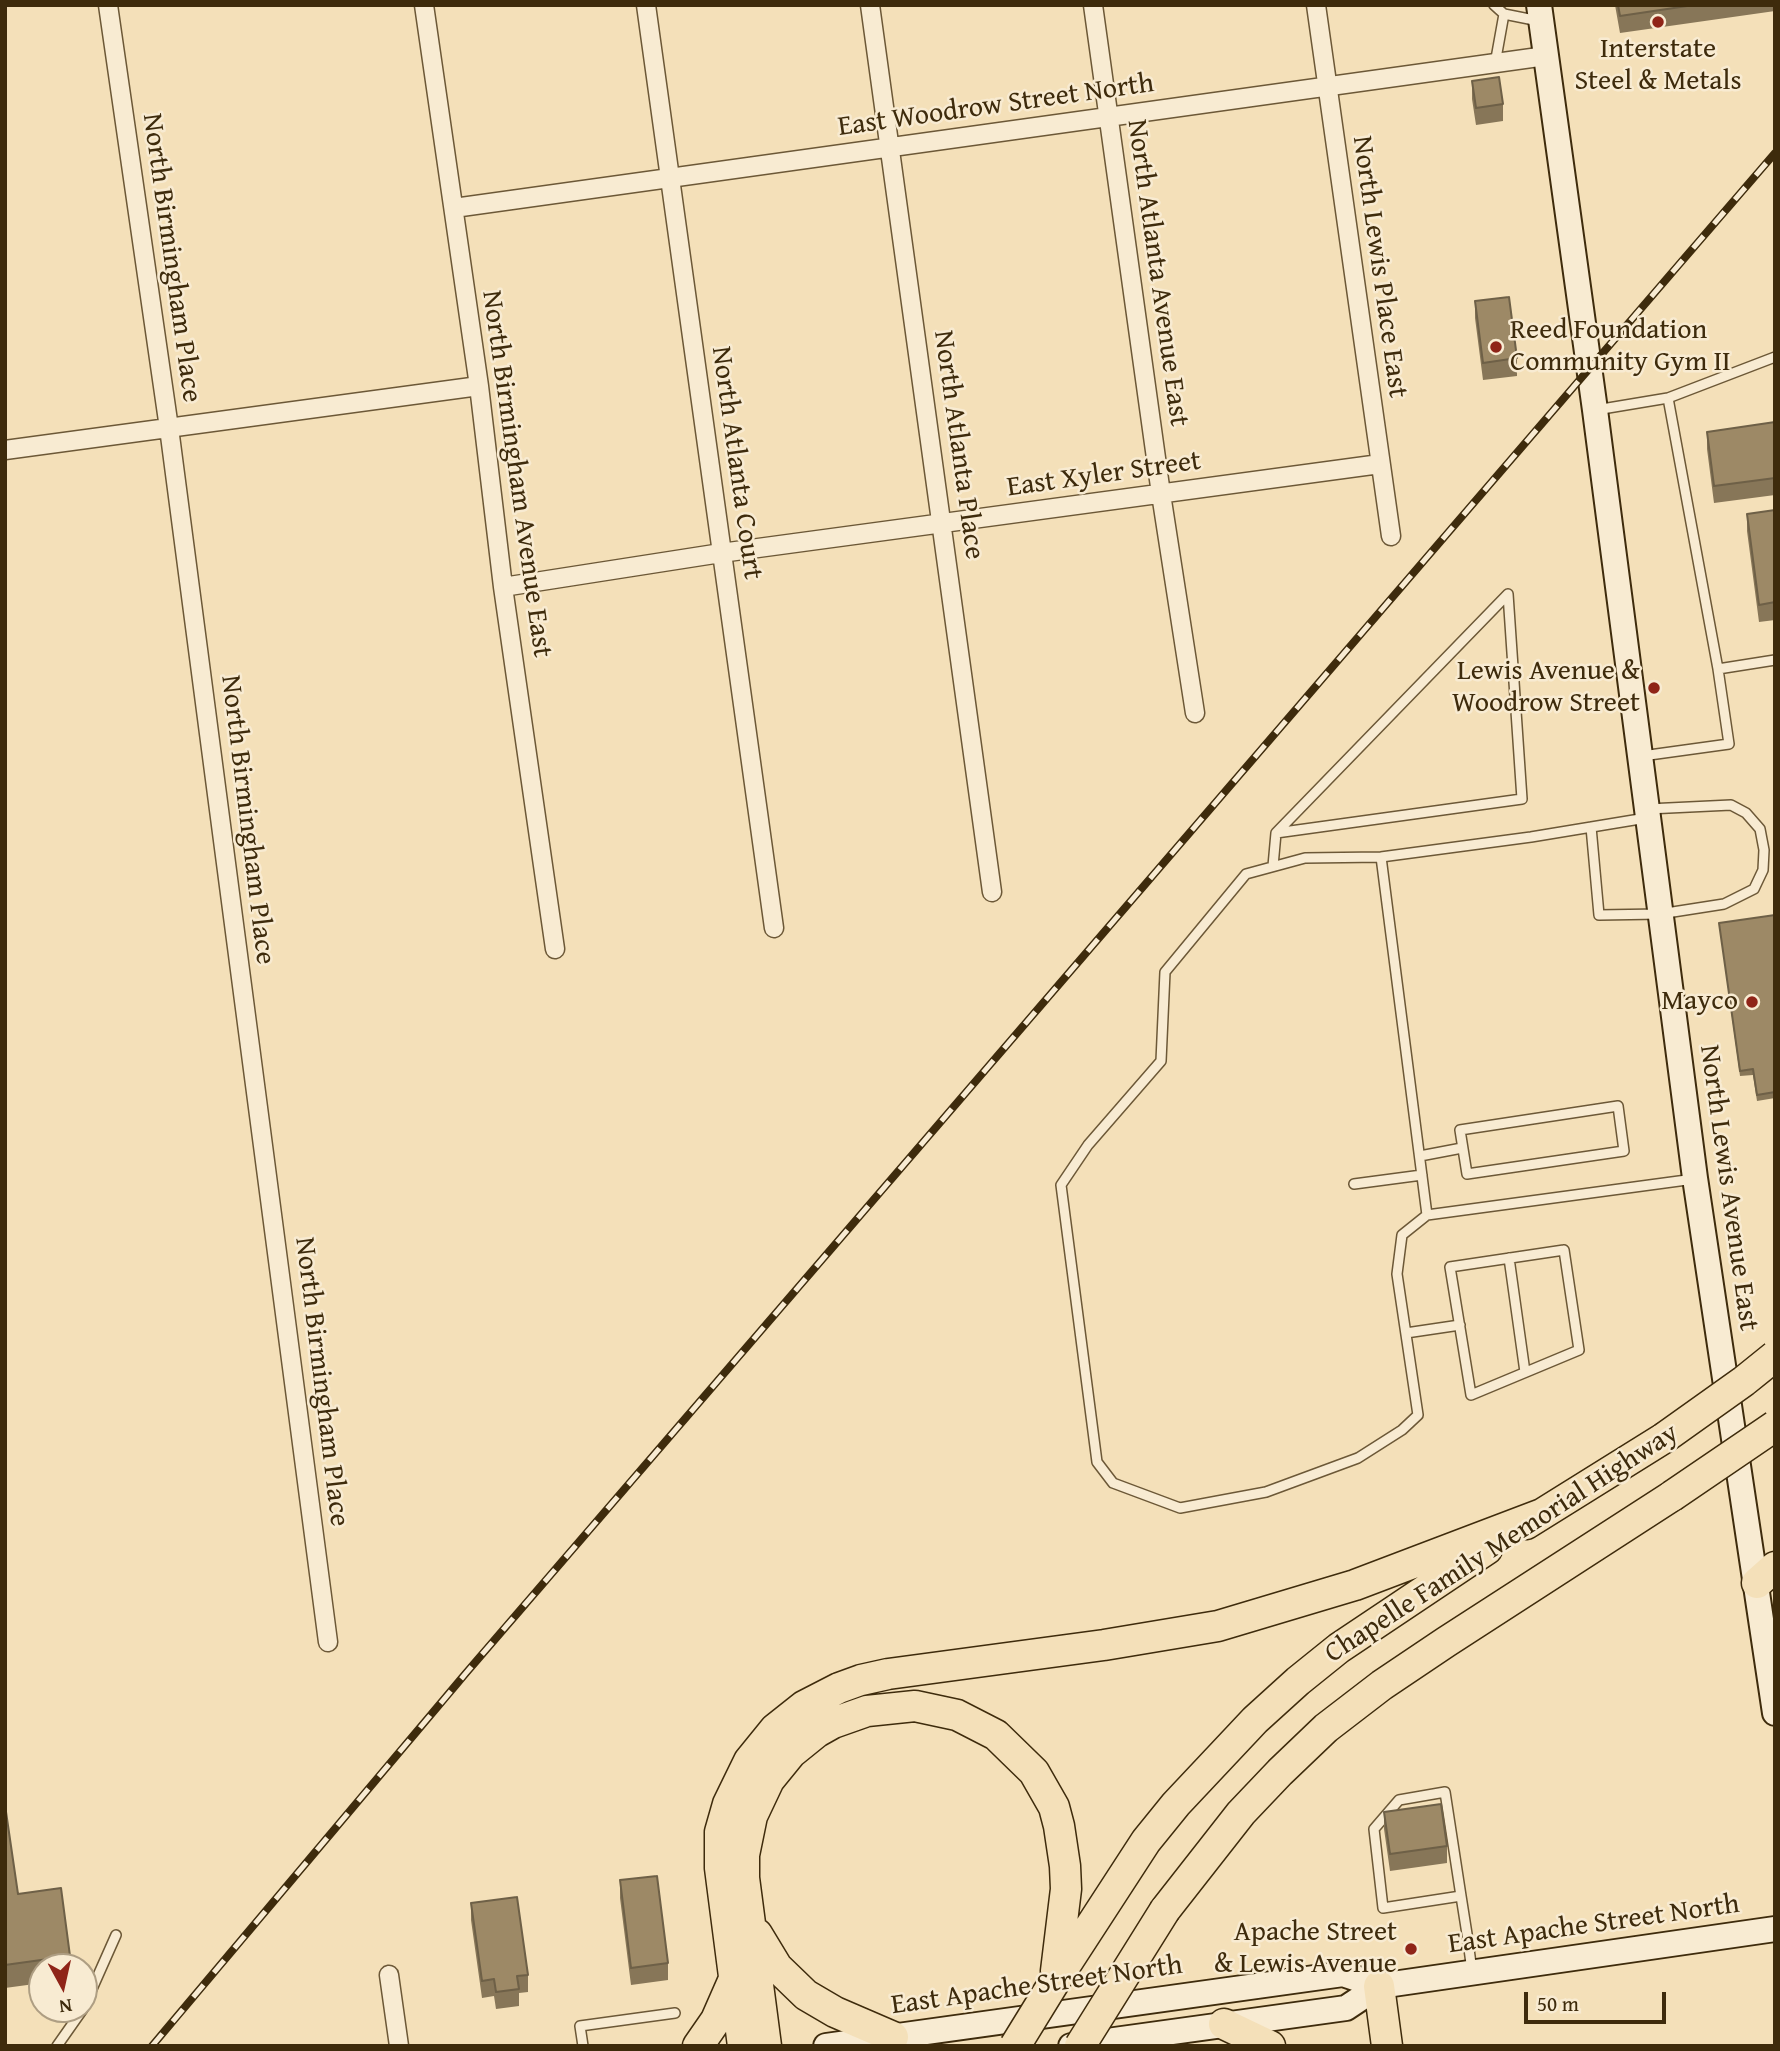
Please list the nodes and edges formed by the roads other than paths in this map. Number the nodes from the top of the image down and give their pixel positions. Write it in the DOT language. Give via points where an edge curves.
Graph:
graph roads {
  1 [pos="108,5"];
  2 [pos="424,5"];
  3 [pos="646,5"];
  4 [pos="870,5"];
  5 [pos="1093,5"];
  6 [pos="1316,5"];
  7 [pos="1494,5"];
  8 [pos="1540,13"];
  9 [pos="1504,14"];
  10 [pos="1546,56"];
  11 [pos="1495,64"];
  12 [pos="1328,87"];
  13 [pos="1108,117"];
  14 [pos="890,147"];
  15 [pos="671,179"];
  16 [pos="454,208"];
  17 [pos="1775,357"];
  18 [pos="479,386"];
  19 [pos="1668,398"];
  20 [pos="1595,410"];
  21 [pos="169,428"];
  22 [pos="5,450"];
  23 [pos="1380,464"];
  24 [pos="1161,494"];
  25 [pos="942,523"];
  26 [pos="1391,537"];
  27 [pos="721,553"];
  28 [pos="503,587"];
  29 [pos="1775,660"];
  30 [pos="1718,669"];
  31 [pos="1195,713"];
  32 [pos="1640,756"];
  33 [pos="1647,813"];
  34 [pos="1591,827"];
  35 [pos="1276,833"];
  36 [pos="1381,857"];
  37 [pos="1273,866"];
  38 [pos="992,892"];
  39 [pos="1660,914"];
  40 [pos="774,928"];
  41 [pos="555,949"];
  42 [pos="1462,1148"];
  43 [pos="1420,1156"];
  44 [pos="1422,1175"];
  45 [pos="1695,1178"];
  46 [pos="1354,1184"];
  47 [pos="1427,1215"];
  48 [pos="1509,1258"];
  49 [pos="1460,1325"];
  50 [pos="1406,1333"];
  51 [pos="1775,1356"];
  52 [pos="1525,1372"];
  53 [pos="1775,1426"];
  54 [pos="1542,1514"];
  55 [pos="1766,1575"];
  56 [pos="328,1642"];
  57 [pos="1774,1702"];
  58 [pos="1461,1896"];
  59 [pos="1077,1919"];
  60 [pos="751,1925"];
  61 [pos="1775,1929"];
  62 [pos="116,1934"];
  63 [pos="1472,1972"];
  64 [pos="98,1974"];
  65 [pos="389,1975"];
  66 [pos="734,1978"];
  67 [pos="1379,1986"];
  68 [pos="675,2013"];
  69 [pos="73,2023"];
  70 [pos="1224,2024"];
  71 [pos="893,2037"];
  72 [pos="57,2046"];
  73 [pos="398,2046"];
  74 [pos="583,2046"];
  75 [pos="698,2046"];
  76 [pos="743,2046"];
  77 [pos="766,2046"];
  78 [pos="826,2046"];
  79 [pos="1015,2046"];
  80 [pos="1071,2046"];
  81 [pos="1080,2046"];
  82 [pos="1270,2046"];
  83 [pos="1387,2046"];
  1 -- 21 [label="street, North Birmingham Place"];
  2 -- 16 [label="street, North Birmingham Avenue East"];
  3 -- 15 [label="street, North Atlanta Court"];
  4 -- 14 [label="street, North Atlanta Place"];
  5 -- 13 [label="street, North Atlanta Avenue East"];
  6 -- 12 [label="street, North Lewis Place East"];
  7 -- 9 [label="lane"];
  8 -- 9 [label="lane"];
  8 -- 10 [label="main road, North Lewis Avenue East"];
  9 -- 11 [label="lane"];
  10 -- 11 [label="street, East Woodrow Street North"];
  10 -- 20 [label="main road, North Lewis Avenue East"];
  11 -- 12 [label="street, East Woodrow Street North"];
  12 -- 13 [label="street, East Woodrow Street North"];
  12 -- 23 [label="street, North Lewis Place East"];
  13 -- 14 [label="street, East Woodrow Street North"];
  13 -- 24 [label="street, North Atlanta Avenue East"];
  14 -- 15 [label="street, East Woodrow Street North"];
  14 -- 25 [label="street, North Atlanta Place"];
  15 -- 16 [label="street, East Woodrow Street North"];
  15 -- 27 [label="street, North Atlanta Court"];
  16 -- 18 [label="street, North Birmingham Avenue East"];
  17 -- 19 [label="lane"];
  18 -- 21 [label="street"];
  18 -- 28 [label="street, North Birmingham Avenue East"];
  19 -- 20 [label="lane"];
  19 -- 30 [label="lane"];
  20 -- 32 [label="main road, North Lewis Avenue East"];
  21 -- 22 [label="street"];
  21 -- 56 [label="street, North Birmingham Place"];
  23 -- 24 [label="street, East Xyler Street"];
  23 -- 26 [label="street, North Lewis Place East"];
  24 -- 25 [label="street, East Xyler Street"];
  24 -- 31 [label="street, North Atlanta Avenue East"];
  25 -- 27 [label="street, East Xyler Street"];
  25 -- 38 [label="street, North Atlanta Place"];
  27 -- 28 [label="street, East Xyler Street"];
  27 -- 40 [label="street, North Atlanta Court"];
  28 -- 41 [label="street, North Birmingham Avenue East"];
  29 -- 30 [label="lane"];
  30 -- 32 [label="lane" via="1729,744"];
  32 -- 33 [label="main road, North Lewis Avenue East"];
  33 -- 34 [label="lane"];
  33 -- 39 [label="main road, North Lewis Avenue East"];
  33 -- 39 [label="lane" via="1731,805 1746,813 1759,829 1765,850 1763,870 1754,889 1724,904"];
  34 -- 36 [label="lane"];
  34 -- 39 [label="lane" via="1599,915"];
  35 -- 35 [label="lane" via="1286,823 1507,594 1522,799"];
  35 -- 37 [label="lane"];
  36 -- 37 [label="lane" via="1305,858"];
  36 -- 43 [label="lane"];
  37 -- 50 [label="lane" via="1246,874 1165,972 1161,1061 1088,1144 1061,1185 1097,1462 1113,1483 1180,1508 1266,1492 1348,1462 1402,1430 1418,1415"];
  39 -- 45 [label="main road, North Lewis Avenue East"];
  42 -- 42 [label="lane" via="1466,1174 1624,1151 1618,1106 1460,1130"];
  42 -- 43 [label="lane"];
  43 -- 44 [label="lane"];
  44 -- 46 [label="lane"];
  44 -- 47 [label="lane"];
  45 -- 47 [label="lane"];
  45 -- 55 [label="main road, North Lewis Avenue East"];
  47 -- 50 [label="lane" via="1402,1235 1398,1274"];
  48 -- 49 [label="lane" via="1450,1267"];
  48 -- 52 [label="lane"];
  48 -- 52 [label="lane" via="1564,1250 1579,1350"];
  49 -- 50 [label="lane"];
  49 -- 52 [label="lane" via="1471,1395"];
  51 -- 54 [label="highway, Chapelle Family Memorial Highway, bridge" via="1664,1438"];
  53 -- 81 [label="highway, Chapelle Family Memorial Highway, bridge" via="1382,1685 1326,1728 1241,1813 1165,1910"];
  54 -- 59 [label="highway, Chapelle Family Memorial Highway" via="1384,1616 1298,1681 1176,1804"];
  54 -- 66 [label="highway" via="1354,1585 1218,1626 888,1674 861,1679 821,1696 789,1717 757,1751 723,1817 720,1868"];
  55 -- 57 [label="main road, North Lewis Avenue East"];
  58 -- 58 [label="lane" via="1446,1792 1399,1800 1374,1829 1383,1908"];
  58 -- 63 [label="lane"];
  59 -- 60 [label="highway" via="1054,1807 1034,1772 1006,1743 973,1721 929,1708 899,1706 850,1716 817,1732 791,1753 769,1780 752,1816 744,1855"];
  59 -- 79 [label="highway, Chapelle Family Memorial Highway, bridge" via="1055,1981"];
  60 -- 71 [label="highway" via="777,1967 806,1995"];
  60 -- 77 [label="highway"];
  61 -- 63 [label="main road, East Apache Street North"];
  62 -- 64 [label="lane"];
  63 -- 67 [label="main road, East Apache Street North"];
  65 -- 73 [label="street"];
  66 -- 75 [label="highway" via="716,2020"];
  66 -- 76 [label="highway"];
  67 -- 70 [label="main road, East Apache Street North" via="1346,2008"];
  67 -- 71 [label="main road, East Apache Street North" via="1343,1974"];
  67 -- 83 [label="highway"];
  68 -- 74 [label="lane" via="580,2026"];
  69 -- 72 [label="lane"];
  70 -- 80 [label="main road, East Apache Street North"];
  70 -- 82 [label="highway"];
  71 -- 78 [label="main road, East Apache Street North"];
}
